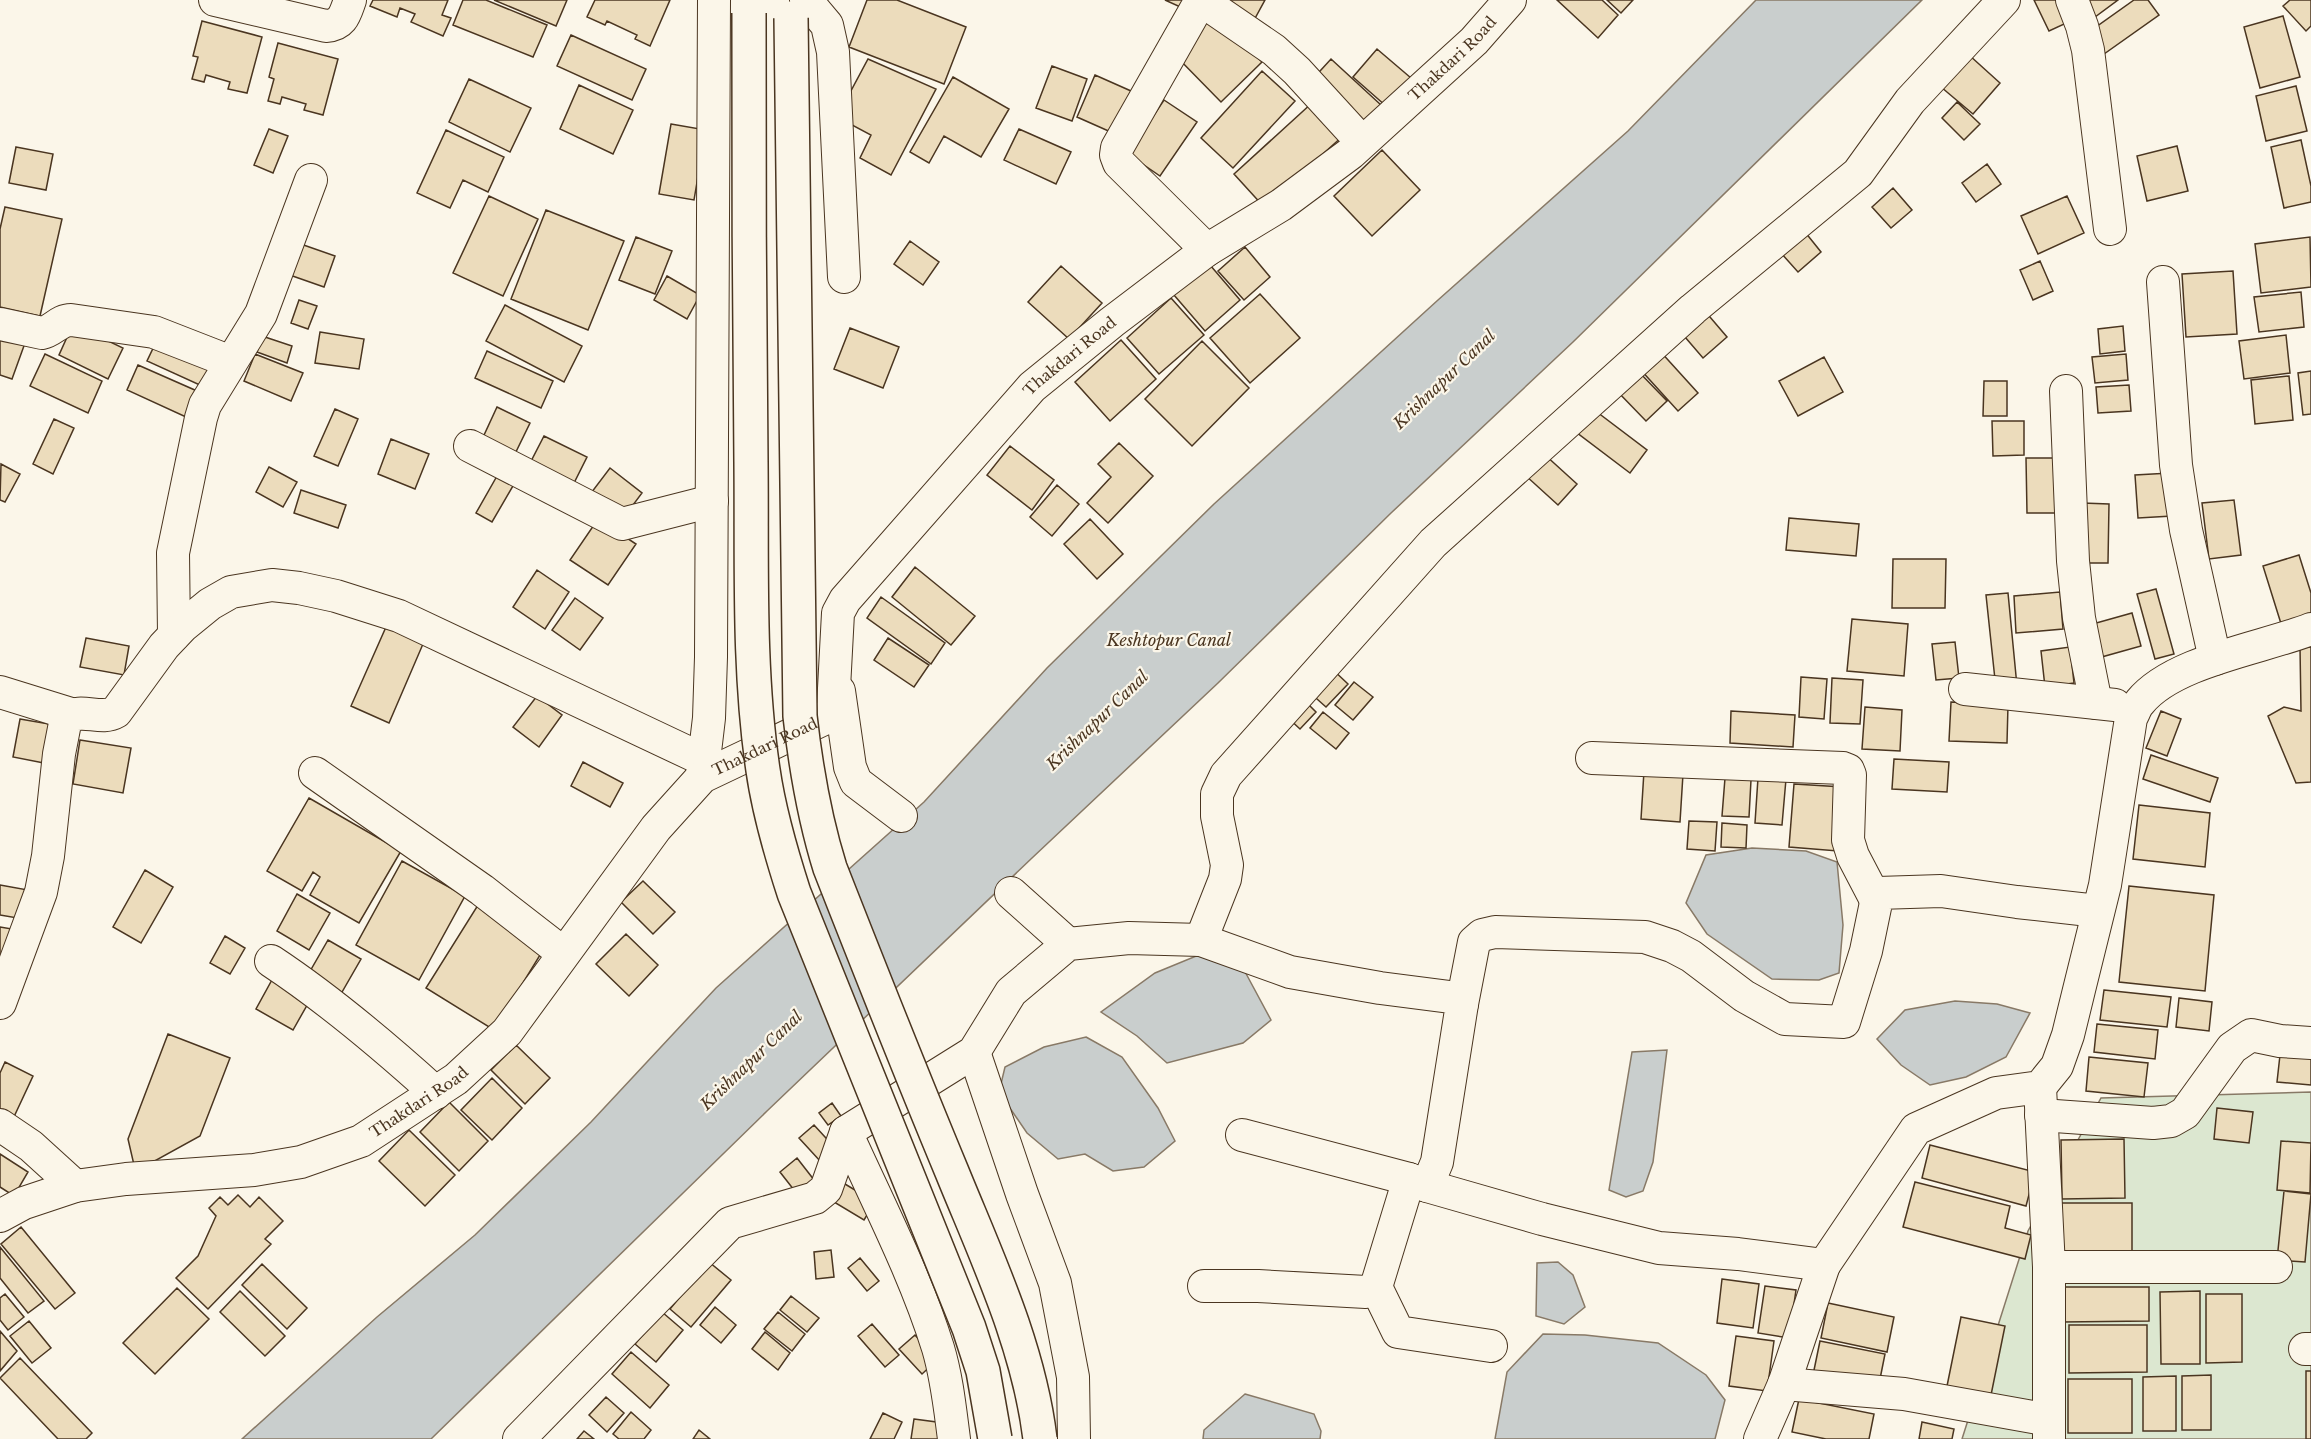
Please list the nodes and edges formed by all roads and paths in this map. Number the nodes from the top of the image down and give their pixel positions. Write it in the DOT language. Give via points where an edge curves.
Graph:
graph roads {
  1 [pos="215,0"];
  2 [pos="350,0"];
  3 [pos="714,0"];
  4 [pos="1201,0"];
  5 [pos="1510,0"];
  6 [pos="2004,0"];
  7 [pos="2072,0"];
  8 [pos="282,8"];
  9 [pos="798,9"];
  10 [pos="749,13"];
  11 [pos="1362,142"];
  12 [pos="311,180"];
  13 [pos="2110,229"];
  14 [pos="1207,250"];
  15 [pos="844,277"];
  16 [pos="2163,282"];
  17 [pos="0,324"];
  18 [pos="231,362"];
  19 [pos="2066,391"];
  20 [pos="470,446"];
  21 [pos="712,501"];
  22 [pos="2311,629"];
  23 [pos="174,635"];
  24 [pos="2215,659"];
  25 [pos="834,660"];
  26 [pos="1965,689"];
  27 [pos="0,693"];
  28 [pos="2096,703"];
  29 [pos="2137,707"];
  30 [pos="71,714"];
  31 [pos="1592,758"];
  32 [pos="703,769"];
  33 [pos="315,773"];
  34 [pos="901,816"];
  35 [pos="1011,894"];
  36 [pos="1876,900"];
  37 [pos="2098,911"];
  38 [pos="1201,940"];
  39 [pos="1068,944"];
  40 [pos="563,953"];
  41 [pos="271,961"];
  42 [pos="0,1004"];
  43 [pos="1462,1004"];
  44 [pos="2311,1043"];
  45 [pos="974,1052"];
  46 [pos="436,1093"];
  47 [pos="2041,1101"];
  48 [pos="0,1125"];
  49 [pos="846,1132"];
  50 [pos="1242,1135"];
  51 [pos="1418,1182"];
  52 [pos="75,1186"];
  53 [pos="0,1216"];
  54 [pos="1824,1265"];
  55 [pos="2049,1267"];
  56 [pos="2276,1267"];
  57 [pos="1204,1286"];
  58 [pos="1376,1287"];
  59 [pos="1491,1346"];
  60 [pos="1784,1384"];
  61 [pos="2049,1429"];
  62 [pos="519,1439"];
  63 [pos="954,1439"];
  64 [pos="995,1439"];
  65 [pos="1040,1439"];
  66 [pos="1074,1439"];
  67 [pos="1760,1439"];
  1 -- 8 [label="street"];
  2 -- 8 [label="street" via="343,20 336,26 326,26"];
  3 -- 21 [label="street"];
  4 -- 11 [label="street" via="1274,50"];
  4 -- 14 [label="street" via="1116,155 1119,163"];
  5 -- 11 [label="street, Thakdari Road" via="1474,41"];
  6 -- 38 [label="street" via="1910,101 1857,173 1693,309 1433,543 1226,775 1217,794 1217,816 1227,865 1225,879"];
  7 -- 13 [label="street" via="2088,50"];
  9 -- 15 [label="street" via="827,26 833,52"];
  9 -- 65 [label="main road, bridge" via="800,716 807,779 830,868 1015,1332"];
  10 -- 64 [label="main road, bridge" via="752,561 756,708 763,771 776,837 794,893 969,1328 983,1371"];
  11 -- 14 [label="street, Thakdari Road" via="1281,205"];
  12 -- 18 [label="street" via="261,314"];
  14 -- 25 [label="street, Thakdari Road" via="1032,387 845,600 836,621"];
  16 -- 24 [label="street" via="2176,465 2186,530"];
  17 -- 18 [label="street" via="42,333 71,320 154,332"];
  18 -- 23 [label="street" via="201,417 173,553"];
  19 -- 28 [label="street" via="2073,561 2079,618"];
  20 -- 21 [label="street" via="622,524"];
  21 -- 32 [label="street" via="709,718"];
  22 -- 24 [label="street"];
  23 -- 30 [label="street" via="116,712 108,717"];
  23 -- 32 [label="street" via="210,604 231,592 272,585 336,596 399,616"];
  24 -- 29 [label="street" via="2169,678"];
  25 -- 32 [label="street, Thakdari Road" via="833,707 828,717"];
  25 -- 34 [label="street" via="855,782"];
  26 -- 28 [label="street"];
  27 -- 30 [label="street"];
  28 -- 29 [label="street"];
  29 -- 37 [label="street" via="2131,718"];
  30 -- 42 [label="street" via="64,723 41,892"];
  31 -- 36 [label="street" via="1848,770 1848,840"];
  32 -- 40 [label="street, Thakdari Road"];
  33 -- 40 [label="street" via="482,890"];
  35 -- 39 [label="street"];
  36 -- 37 [label="street" via="1878,893 1941,891"];
  36 -- 43 [label="street" via="1844,1022 1785,1019 1744,996 1691,956 1645,937 1495,932 1482,935 1474,942"];
  37 -- 47 [label="street" via="2068,1035"];
  38 -- 39 [label="street" via="1129,938"];
  38 -- 43 [label="street" via="1290,972 1450,997"];
  39 -- 45 [label="street" via="1011,992"];
  40 -- 46 [label="street, Thakdari Road" via="507,1032"];
  41 -- 46 [label="street" via="333,1004"];
  43 -- 51 [label="street" via="1437,1162"];
  44 -- 47 [label="street" via="2252,1035 2232,1048 2186,1113 2171,1121 2153,1123"];
  45 -- 49 [label="street"];
  45 -- 66 [label="street" via="1055,1283 1073,1377"];
  46 -- 52 [label="street, Thakdari Road" via="361,1141 301,1162"];
  47 -- 54 [label="street" via="1996,1093 1916,1129"];
  47 -- 55 [label="street"];
  48 -- 52 [label="street" via="31,1146"];
  49 -- 62 [label="street" via="826,1189 815,1198 730,1223"];
  49 -- 63 [label="street" via="916,1286 938,1349"];
  50 -- 51 [label="street"];
  51 -- 54 [label="street" via="1542,1220 1659,1248"];
  51 -- 58 [label="street"];
  52 -- 53 [label="street, Thakdari Road" via="24,1203"];
  54 -- 60 [label="street"];
  55 -- 56 [label="street"];
  55 -- 61 [label="street"];
  57 -- 58 [label="street" via="1366,1292"];
  58 -- 59 [label="street" via="1398,1332"];
  60 -- 61 [label="street" via="1904,1394"];
  60 -- 67 [label="street"];
}
